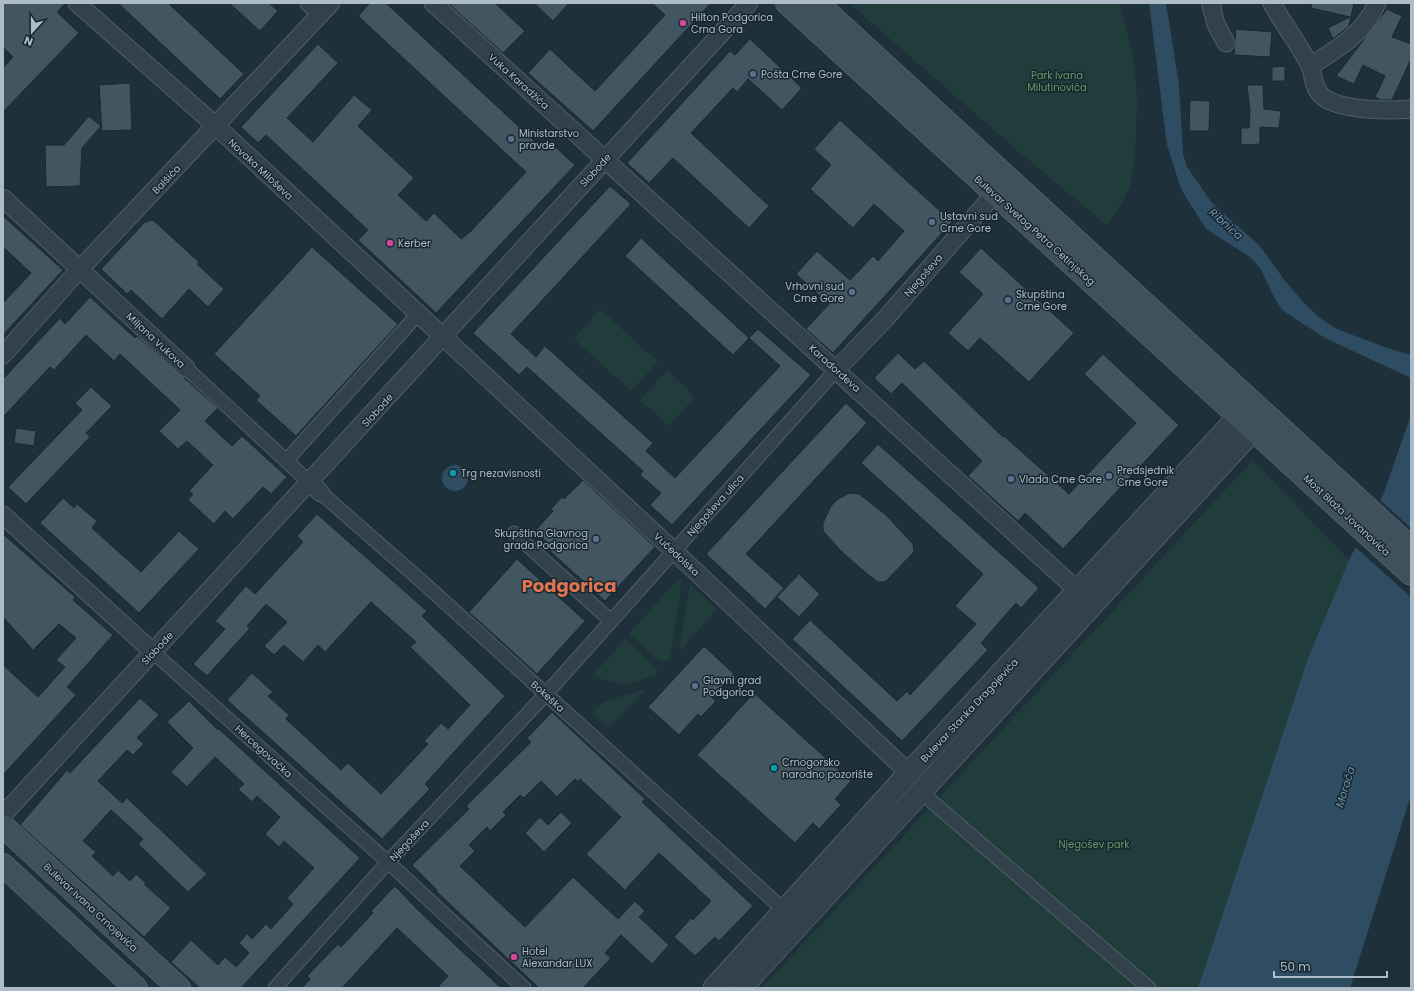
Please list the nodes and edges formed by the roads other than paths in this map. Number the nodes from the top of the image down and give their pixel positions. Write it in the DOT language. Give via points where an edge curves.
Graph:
graph roads {
  1 [pos="77,3"];
  2 [pos="433,3"];
  3 [pos="749,3"];
  4 [pos="787,3"];
  5 [pos="817,3"];
  6 [pos="1213,3"];
  7 [pos="1272,3"];
  8 [pos="1377,3"];
  9 [pos="320,7"];
  10 [pos="1226,43"];
  11 [pos="1310,66"];
  12 [pos="1411,109"];
  13 [pos="216,126"];
  14 [pos="605,158"];
  15 [pos="1001,186"];
  16 [pos="3,198"];
  17 [pos="79,270"];
  18 [pos="418,314"];
  19 [pos="443,337"];
  20 [pos="3,355"];
  21 [pos="186,368"];
  22 [pos="836,370"];
  23 [pos="1253,416"];
  24 [pos="1290,450"];
  25 [pos="286,461"];
  26 [pos="315,488"];
  27 [pos="3,515"];
  28 [pos="514,533"];
  29 [pos="1411,548"];
  30 [pos="674,551"];
  31 [pos="1411,574"];
  32 [pos="1079,591"];
  33 [pos="611,621"];
  34 [pos="153,652"];
  35 [pos="545,694"];
  36 [pos="909,773"];
  37 [pos="930,800"];
  38 [pos="3,815"];
  39 [pos="3,826"];
  40 [pos="388,862"];
  41 [pos="3,865"];
  42 [pos="793,917"];
  43 [pos="136,988"];
  44 [pos="178,988"];
  45 [pos="275,988"];
  46 [pos="524,988"];
  47 [pos="714,988"];
  48 [pos="741,988"];
  49 [pos="1149,988"];
  1 -- 13 [label="street, Novaka Miloševa"];
  2 -- 14 [label="street, Vuka Karadžića"];
  3 -- 14 [label="street, Slobode"];
  4 -- 15 [label="main road, Bulevar Svetog Petra Cetinjskog"];
  5 -- 15 [label="main road, Bulevar Svetog Petra Cetinjskog"];
  6 -- 10 [label="street" via="1211,6 1216,24"];
  7 -- 11 [label="street"];
  8 -- 11 [label="street" via="1360,30 1344,45"];
  9 -- 13 [label="street, Balšića"];
  11 -- 12 [label="street" via="1316,88 1330,101 1362,109"];
  13 -- 17 [label="street, Balšića"];
  13 -- 18 [label="street, Novaka Miloševa"];
  14 -- 19 [label="street, Slobode"];
  14 -- 22 [label="street, Karađorđeva"];
  15 -- 22 [label="street, Njegoševa" via="886,318"];
  15 -- 23 [label="main road, Bulevar Svetog Petra Cetinjskog"];
  16 -- 17 [label="street, Miljana Vukova"];
  17 -- 20 [label="street, Balšića"];
  17 -- 21 [label="street, Miljana Vukova"];
  18 -- 19 [label="street, Novaka Miloševa"];
  18 -- 25 [label="street"];
  19 -- 26 [label="street, Slobode"];
  19 -- 30 [label="street, Vučedolska"];
  21 -- 25 [label="street, Miljana Vukova"];
  22 -- 30 [label="street, Njegoševa ulica"];
  22 -- 32 [label="street, Karađorđeva"];
  23 -- 24 [label="main road, Bulevar Svetog Petra Cetinjskog"];
  23 -- 32 [label="street, Bulevar Stanka Dragojevića"];
  24 -- 29 [label="main road, Most Blaža Jovanovića"];
  24 -- 31 [label="main road, Most Blaža Jovanovića"];
  25 -- 26 [label="street, Miljana Vukova"];
  26 -- 34 [label="street, Slobode"];
  26 -- 35 [label="street, Bokeška"];
  27 -- 34 [label="street, Hercegovačka"];
  28 -- 33 [label="street"];
  30 -- 33 [label="street, Njegoševa ulica"];
  30 -- 36 [label="street, Vučedolska"];
  32 -- 36 [label="street, Bulevar Stanka Dragojevića"];
  32 -- 42 [label="street, Bulevar Stanka Dragojevića"];
  33 -- 35 [label="street, Njegoševa ulica"];
  34 -- 38 [label="street, Slobode"];
  34 -- 40 [label="street, Hercegovačka"];
  35 -- 40 [label="street, Njegoševa"];
  35 -- 42 [label="street, Bokeška"];
  36 -- 42 [label="street, Bulevar Stanka Dragojevića"];
  37 -- 49 [label="street"];
  39 -- 44 [label="main road, Bulevar Ivana Crnojevića"];
  40 -- 45 [label="street, Njegoševa"];
  40 -- 46 [label="street, Hercegovačka"];
  41 -- 43 [label="main road"];
  42 -- 47 [label="street, Bulevar Stanka Dragojevića"];
  42 -- 48 [label="street, Bulevar Stanka Dragojevića"];
}
